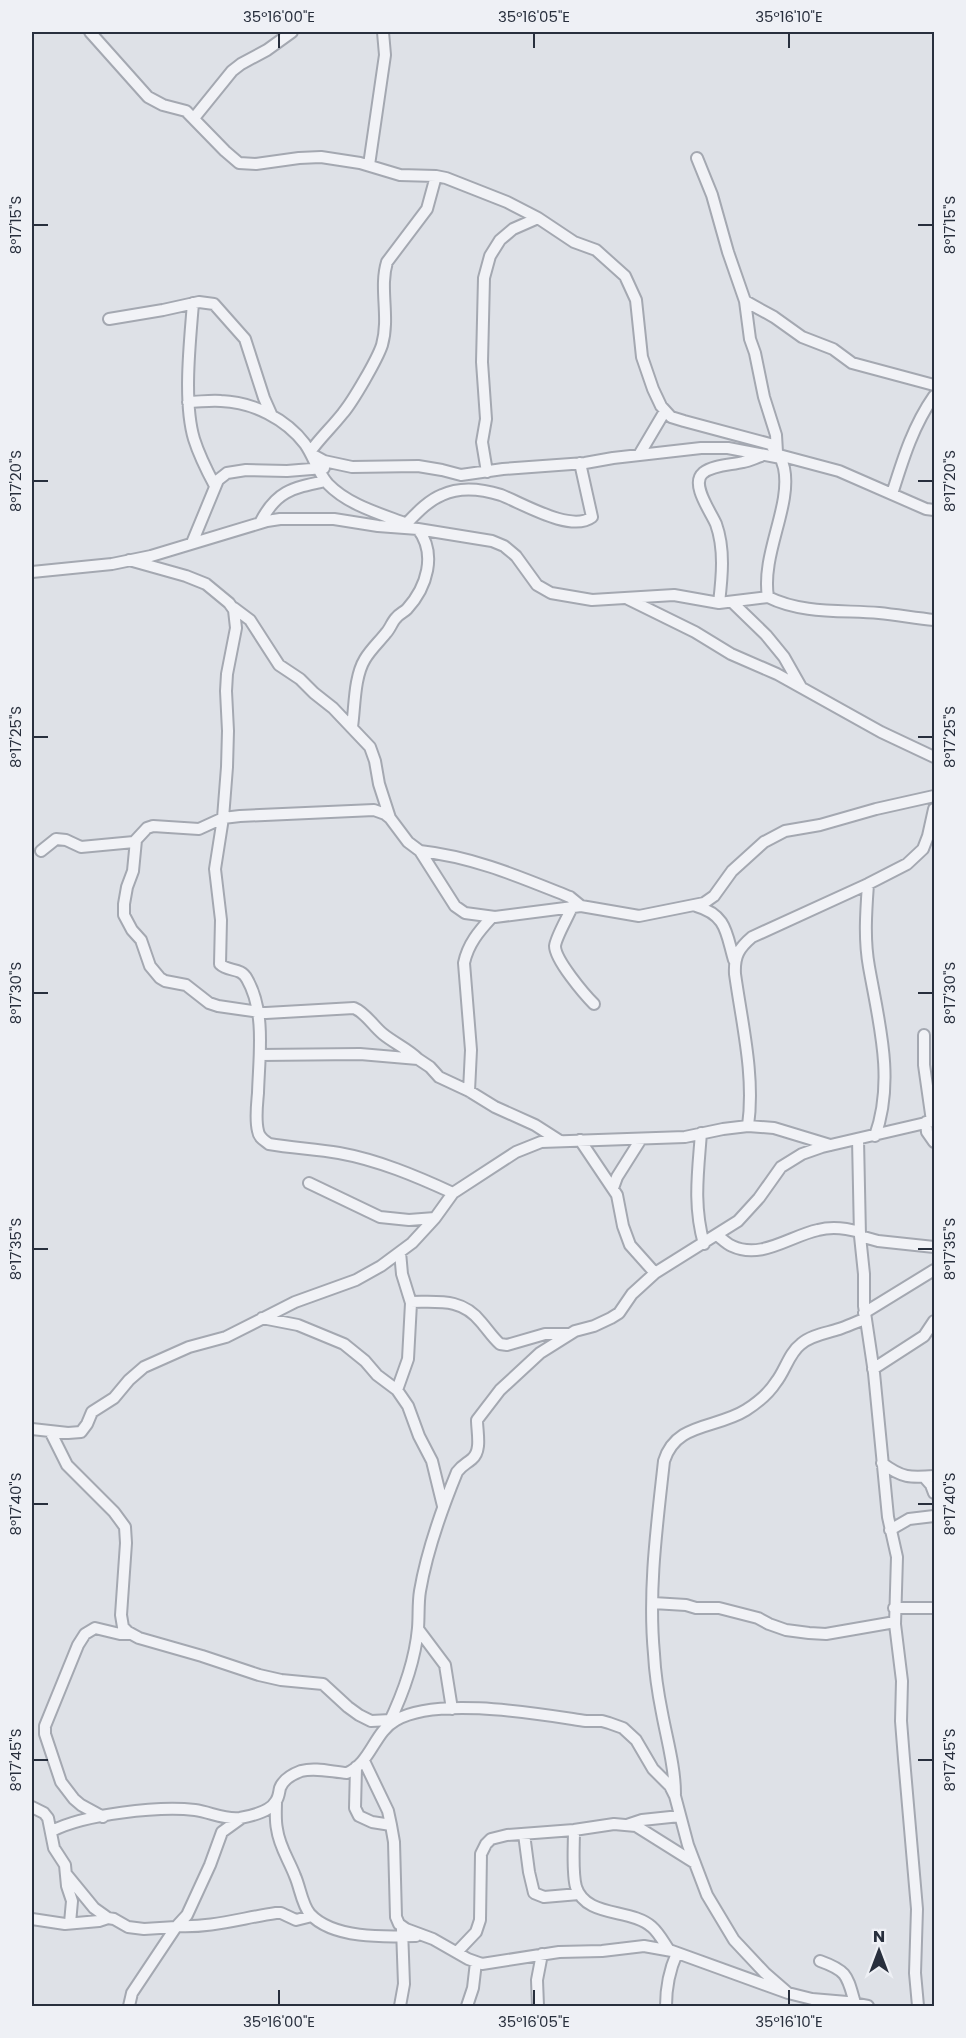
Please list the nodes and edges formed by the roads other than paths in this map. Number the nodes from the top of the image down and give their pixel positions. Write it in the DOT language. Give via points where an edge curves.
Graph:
graph roads {
  1 [pos="90,32"];
  2 [pos="292,32"];
  3 [pos="382,32"];
  4 [pos="194,118"];
  5 [pos="697,158"];
  6 [pos="369,165"];
  7 [pos="435,176"];
  8 [pos="538,218"];
  9 [pos="745,301"];
  10 [pos="193,303"];
  11 [pos="109,319"];
  12 [pos="934,386"];
  13 [pos="934,396"];
  14 [pos="188,402"];
  15 [pos="665,411"];
  16 [pos="272,416"];
  17 [pos="310,453"];
  18 [pos="639,455"];
  19 [pos="779,455"];
  20 [pos="761,456"];
  21 [pos="580,463"];
  22 [pos="352,467"];
  23 [pos="319,469"];
  24 [pos="486,472"];
  25 [pos="326,481"];
  26 [pos="215,486"];
  27 [pos="892,494"];
  28 [pos="934,510"];
  29 [pos="260,523"];
  30 [pos="405,526"];
  31 [pos="418,529"];
  32 [pos="192,543"];
  33 [pos="129,560"];
  34 [pos="32,572"];
  35 [pos="768,597"];
  36 [pos="628,598"];
  37 [pos="732,602"];
  38 [pos="719,603"];
  39 [pos="234,608"];
  40 [pos="934,620"];
  41 [pos="802,688"];
  42 [pos="352,727"];
  43 [pos="934,757"];
  44 [pos="934,796"];
  45 [pos="224,799"];
  46 [pos="934,808"];
  47 [pos="240,816"];
  48 [pos="223,818"];
  49 [pos="390,818"];
  50 [pos="136,840"];
  51 [pos="41,851"];
  52 [pos="420,851"];
  53 [pos="868,884"];
  54 [pos="695,906"];
  55 [pos="577,907"];
  56 [pos="492,917"];
  57 [pos="734,960"];
  58 [pos="594,1004"];
  59 [pos="258,1012"];
  60 [pos="924,1035"];
  61 [pos="260,1055"];
  62 [pos="418,1059"];
  63 [pos="469,1091"];
  64 [pos="931,1122"];
  65 [pos="748,1126"];
  66 [pos="701,1134"];
  67 [pos="875,1136"];
  68 [pos="641,1139"];
  69 [pos="858,1139"];
  70 [pos="580,1140"];
  71 [pos="560,1141"];
  72 [pos="934,1142"];
  73 [pos="830,1145"];
  74 [pos="309,1183"];
  75 [pos="613,1188"];
  76 [pos="453,1193"];
  77 [pos="435,1218"];
  78 [pos="860,1234"];
  79 [pos="717,1235"];
  80 [pos="704,1244"];
  81 [pos="934,1247"];
  82 [pos="400,1252"];
  83 [pos="934,1270"];
  84 [pos="656,1274"];
  85 [pos="411,1302"];
  86 [pos="865,1316"];
  87 [pos="262,1318"];
  88 [pos="934,1322"];
  89 [pos="570,1334"];
  90 [pos="873,1369"];
  91 [pos="397,1390"];
  92 [pos="32,1429"];
  93 [pos="50,1431"];
  94 [pos="882,1463"];
  95 [pos="929,1477"];
  96 [pos="934,1493"];
  97 [pos="934,1503"];
  98 [pos="443,1506"];
  99 [pos="932,1516"];
  100 [pos="890,1530"];
  101 [pos="652,1603"];
  102 [pos="894,1608"];
  103 [pos="934,1608"];
  104 [pos="894,1622"];
  105 [pos="418,1629"];
  106 [pos="131,1634"];
  107 [pos="452,1709"];
  108 [pos="389,1723"];
  109 [pos="360,1764"];
  110 [pos="675,1796"];
  111 [pos="276,1801"];
  112 [pos="32,1807"];
  113 [pos="680,1816"];
  114 [pos="103,1817"];
  115 [pos="243,1817"];
  116 [pos="391,1825"];
  117 [pos="625,1825"];
  118 [pos="574,1830"];
  119 [pos="52,1832"];
  120 [pos="525,1834"];
  121 [pos="695,1863"];
  122 [pos="67,1875"];
  123 [pos="579,1894"];
  124 [pos="312,1916"];
  125 [pos="108,1918"];
  126 [pos="32,1919"];
  127 [pos="70,1923"];
  128 [pos="176,1926"];
  129 [pos="403,1932"];
  130 [pos="457,1952"];
  131 [pos="673,1952"];
  132 [pos="542,1954"];
  133 [pos="820,1961"];
  134 [pos="476,1962"];
  135 [pos="788,1993"];
  136 [pos="855,2003"];
  137 [pos="129,2007"];
  138 [pos="400,2007"];
  139 [pos="467,2007"];
  140 [pos="538,2007"];
  141 [pos="666,2007"];
  142 [pos="868,2007"];
  143 [pos="918,2007"];
  1 -- 4 [label="street" via="148,97 182,109"];
  2 -- 4 [label="street" via="232,71"];
  3 -- 6 [label="street" via="385,55"];
  4 -- 6 [label="street" via="239,164 310,157"];
  5 -- 9 [label="street"];
  6 -- 7 [label="street" via="400,175"];
  7 -- 8 [label="street" via="463,183"];
  7 -- 17 [label="street" via="427,209 384,271 386,309 382,345 348,407"];
  8 -- 15 [label="street" via="574,242 596,250 625,276 636,300 642,357"];
  8 -- 24 [label="street" via="513,229 500,240 490,256 484,278 482,362 486,419 482,442"];
  9 -- 12 [label="street" via="852,363"];
  9 -- 19 [label="street" via="750,339"];
  10 -- 11 [label="street"];
  10 -- 14 [label="street"];
  10 -- 16 [label="street" via="214,304 244,339"];
  13 -- 27 [label="street" via="907,447"];
  14 -- 16 [label="street" via="232,402"];
  14 -- 26 [label="street" via="194,437"];
  15 -- 18 [label="street"];
  15 -- 19 [label="street" via="684,422 770,444"];
  16 -- 17 [label="street" via="291,429"];
  17 -- 22 [label="street" via="324,461"];
  17 -- 23 [label="street"];
  18 -- 20 [label="street" via="728,448"];
  18 -- 21 [label="street"];
  19 -- 20 [label="street"];
  19 -- 27 [label="street" via="839,471"];
  19 -- 35 [label="street" via="785,479 767,573"];
  20 -- 38 [label="street" via="715,468 699,480 699,490 721,538"];
  21 -- 24 [label="street"];
  21 -- 30 [label="street" via="590,519 577,521 537,513 503,496 469,489 433,499"];
  22 -- 23 [label="street"];
  22 -- 24 [label="street" via="418,466 461,476"];
  23 -- 25 [label="street"];
  23 -- 26 [label="street" via="227,473"];
  25 -- 29 [label="street" via="283,493 268,507"];
  25 -- 30 [label="street" via="344,496"];
  26 -- 32 [label="street"];
  27 -- 28 [label="street"];
  29 -- 30 [label="street" via="334,519"];
  29 -- 32 [label="street"];
  30 -- 31 [label="street"];
  31 -- 36 [label="street" via="504,546 537,585 551,592 592,600"];
  31 -- 42 [label="street" via="428,551 425,581 364,661"];
  32 -- 33 [label="street"];
  33 -- 34 [label="street"];
  33 -- 39 [label="street" via="206,584"];
  35 -- 37 [label="street"];
  35 -- 40 [label="street" via="811,609"];
  36 -- 38 [label="street" via="674,595"];
  36 -- 41 [label="street"];
  37 -- 38 [label="street"];
  37 -- 41 [label="street" via="784,657"];
  39 -- 42 [label="street" via="250,620 279,665 305,683"];
  39 -- 45 [label="street" via="236,628 225,707 228,752"];
  41 -- 43 [label="street"];
  42 -- 49 [label="street" via="370,747"];
  44 -- 54 [label="street" via="785,831 764,842 732,871 714,896"];
  45 -- 47 [label="street"];
  45 -- 48 [label="street"];
  46 -- 53 [label="street" via="922,849 907,864"];
  47 -- 48 [label="street"];
  47 -- 49 [label="street" via="374,810"];
  48 -- 50 [label="street" via="198,829 153,826"];
  48 -- 59 [label="street" via="215,869 221,920 220,964 245,975"];
  49 -- 52 [label="street"];
  50 -- 51 [label="street" via="87,847 56,839"];
  50 -- 59 [label="street" via="124,915 141,940 150,966 160,978 186,985 209,1003"];
  52 -- 55 [label="street" via="482,862 570,897"];
  52 -- 56 [label="street" via="455,906 465,913"];
  53 -- 57 [label="street" via="752,937"];
  53 -- 67 [label="street" via="866,939 885,1074 882,1116"];
  54 -- 55 [label="street" via="639,916"];
  54 -- 57 [label="street" via="720,919"];
  55 -- 56 [label="street"];
  55 -- 58 [label="street" via="555,946 566,969"];
  56 -- 63 [label="street" via="467,950 464,963 471,1050"];
  57 -- 65 [label="street" via="749,1067"];
  59 -- 61 [label="street"];
  59 -- 62 [label="street" via="354,1008"];
  60 -- 64 [label="street"];
  61 -- 62 [label="street" via="360,1054"];
  61 -- 76 [label="street" via="256,1123 260,1138 269,1144 363,1159"];
  62 -- 63 [label="street" via="439,1077"];
  63 -- 71 [label="street"];
  64 -- 67 [label="street"];
  64 -- 72 [label="street" via="927,1132"];
  65 -- 66 [label="street"];
  65 -- 73 [label="street" via="774,1128"];
  66 -- 68 [label="street"];
  66 -- 80 [label="street" via="696,1206"];
  67 -- 69 [label="street"];
  68 -- 70 [label="street"];
  68 -- 75 [label="street"];
  69 -- 73 [label="street"];
  69 -- 78 [label="street"];
  70 -- 71 [label="street"];
  70 -- 75 [label="street"];
  71 -- 76 [label="street" via="541,1142 516,1152"];
  73 -- 79 [label="street" via="802,1154 781,1167 738,1221"];
  74 -- 77 [label="street" via="377,1216"];
  75 -- 84 [label="street" via="630,1245"];
  76 -- 77 [label="street"];
  77 -- 82 [label="street"];
  78 -- 79 [label="street" via="849,1228 818,1230 759,1251 732,1246"];
  78 -- 81 [label="street" via="878,1241"];
  78 -- 86 [label="street"];
  79 -- 80 [label="street"];
  80 -- 84 [label="street"];
  82 -- 85 [label="street"];
  82 -- 87 [label="street" via="356,1280"];
  83 -- 86 [label="street"];
  84 -- 89 [label="street" via="611,1318"];
  85 -- 89 [label="street" via="460,1304 500,1344 545,1334"];
  85 -- 91 [label="street" via="408,1359"];
  86 -- 90 [label="street"];
  86 -- 101 [label="street" via="800,1344 776,1383 746,1410 683,1434 668,1449"];
  87 -- 91 [label="street" via="298,1325 344,1344"];
  87 -- 93 [label="street" via="226,1337 189,1347 144,1367 114,1398 92,1412 81,1432"];
  88 -- 90 [label="street" via="924,1336"];
  89 -- 98 [label="street" via="540,1353 485,1407 477,1420 477,1453 461,1465"];
  90 -- 94 [label="street"];
  91 -- 98 [label="street" via="432,1461"];
  92 -- 93 [label="street"];
  93 -- 106 [label="street" via="67,1465 125,1527 121,1615 123,1627"];
  94 -- 95 [label="street" via="908,1478"];
  94 -- 100 [label="street"];
  95 -- 96 [label="street"];
  97 -- 99 [label="street"];
  98 -- 105 [label="street" via="420,1590"];
  99 -- 100 [label="street" via="909,1519"];
  100 -- 102 [label="street" via="897,1557"];
  101 -- 104 [label="street" via="719,1608 786,1630 809,1633 826,1634"];
  101 -- 110 [label="street" via="657,1687"];
  102 -- 103 [label="street"];
  102 -- 104 [label="street"];
  104 -- 143 [label="street" via="902,1681 904,1759 917,1909"];
  105 -- 107 [label="street" via="445,1665"];
  105 -- 108 [label="street" via="404,1690"];
  106 -- 108 [label="street" via="259,1676 323,1684 359,1715"];
  106 -- 114 [label="street" via="95,1628 85,1634 72,1656 45,1726 62,1782 81,1805"];
  107 -- 108 [label="street" via="423,1711"];
  107 -- 110 [label="street" via="476,1707 602,1721 623,1728 636,1740 652,1769"];
  108 -- 109 [label="street"];
  109 -- 111 [label="street" via="347,1773 314,1770 295,1774 282,1784"];
  109 -- 116 [label="street" via="388,1811"];
  109 -- 116 [label="street" via="355,1808 359,1816"];
  110 -- 113 [label="street"];
  111 -- 115 [label="street" via="267,1809"];
  111 -- 124 [label="street" via="276,1826 282,1849"];
  112 -- 119 [label="street" via="48,1818"];
  113 -- 117 [label="street"];
  113 -- 121 [label="street"];
  114 -- 115 [label="street" via="184,1809 226,1818"];
  114 -- 119 [label="street" via="64,1825"];
  115 -- 128 [label="street" via="222,1832 187,1916"];
  116 -- 129 [label="street" via="396,1917"];
  117 -- 118 [label="street"];
  117 -- 121 [label="street" via="636,1826"];
  118 -- 120 [label="street"];
  118 -- 123 [label="street" via="575,1884"];
  119 -- 122 [label="street" via="54,1848"];
  120 -- 123 [label="street" via="534,1893 544,1897"];
  120 -- 130 [label="street" via="491,1839 486,1844 481,1854 480,1920 476,1932"];
  121 -- 135 [label="street" via="707,1895 734,1940"];
  122 -- 125 [label="street" via="94,1908"];
  122 -- 127 [label="street" via="72,1901"];
  123 -- 131 [label="street" via="601,1909 652,1927"];
  124 -- 128 [label="street" via="296,1920 276,1913 202,1927"];
  124 -- 129 [label="street" via="359,1935 382,1938"];
  125 -- 127 [label="street"];
  125 -- 128 [label="street" via="144,1929"];
  126 -- 127 [label="street"];
  128 -- 137 [label="street" via="132,1993"];
  129 -- 130 [label="street" via="433,1939"];
  129 -- 138 [label="street" via="404,1984"];
  130 -- 134 [label="street"];
  131 -- 132 [label="street" via="644,1946"];
  131 -- 135 [label="street"];
  131 -- 141 [label="street"];
  132 -- 134 [label="street"];
  132 -- 140 [label="street" via="537,1980"];
  133 -- 136 [label="street" via="838,1967 848,1979"];
  134 -- 139 [label="street"];
  135 -- 136 [label="street" via="812,2000"];
  136 -- 142 [label="street"];
}
